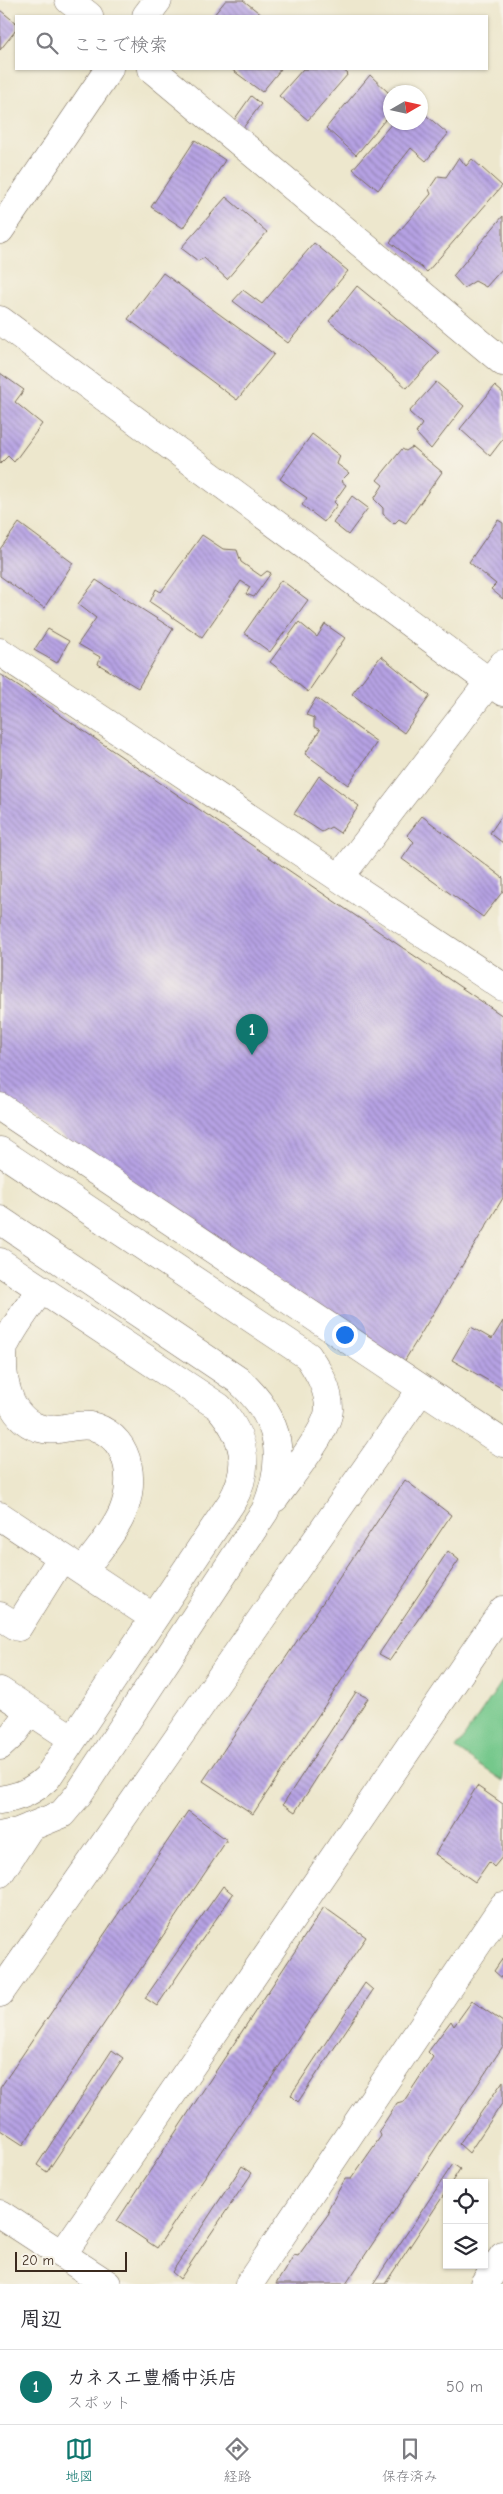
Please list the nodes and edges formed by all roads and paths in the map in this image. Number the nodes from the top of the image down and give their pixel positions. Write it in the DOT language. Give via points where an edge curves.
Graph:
graph roads {
  1 [pos="69,0"];
  2 [pos="158,0"];
  3 [pos="88,15"];
  4 [pos="147,15"];
  5 [pos="108,70"];
  6 [pos="153,70"];
  7 [pos="0,230"];
  8 [pos="0,320"];
  9 [pos="503,362"];
  10 [pos="0,652"];
  11 [pos="499,679"];
  12 [pos="340,878"];
  13 [pos="503,987"];
  14 [pos="0,1107"];
  15 [pos="0,1151"];
  16 [pos="0,1220"];
  17 [pos="0,1262"];
  18 [pos="41,1289"];
  19 [pos="421,1390"];
  20 [pos="503,1443"];
  21 [pos="265,1511"];
  22 [pos="0,1516"];
  23 [pos="73,1564"];
  24 [pos="503,1610"];
  25 [pos="0,1616"];
  26 [pos="154,1618"];
  27 [pos="0,1691"];
  28 [pos="30,1711"];
  29 [pos="73,1739"];
  30 [pos="0,1746"];
  31 [pos="0,1800"];
  32 [pos="30,1827"];
  33 [pos="0,1836"];
  34 [pos="0,1873"];
  35 [pos="503,1906"];
  36 [pos="0,1993"];
  37 [pos="0,2214"];
  38 [pos="62,2255"];
  39 [pos="503,2256"];
  40 [pos="107,2284"];
  41 [pos="249,2284"];
  42 [pos="484,2284"];
  1 -- 3 [label="street"];
  2 -- 4 [label="street"];
  5 -- 7 [label="street"];
  6 -- 9 [label="street"];
  8 -- 11 [label="street"];
  10 -- 12 [label="street"];
  11 -- 12 [label="street"];
  12 -- 13 [label="street"];
  14 -- 19 [label="street"];
  15 -- 21 [label="street" via="308,1356 320,1373 329,1410 317,1438"];
  16 -- 21 [label="street" via="214,1363 254,1395 273,1427 278,1446 278,1477"];
  17 -- 18 [label="street"];
  18 -- 23 [label="street" via="4,1348 3,1389 8,1405 28,1424 42,1429 63,1429 82,1424 110,1435 126,1456 129,1474 129,1490 120,1518"];
  18 -- 26 [label="street" via="219,1407 237,1430 242,1450 240,1488"];
  19 -- 20 [label="street"];
  19 -- 36 [label="street"];
  21 -- 32 [label="street" via="78,1795 62,1814"];
  22 -- 23 [label="street"];
  23 -- 25 [label="street" via="18,1627"];
  23 -- 26 [label="street"];
  24 -- 38 [label="street"];
  26 -- 29 [label="street"];
  27 -- 28 [label="street"];
  28 -- 29 [label="street"];
  28 -- 30 [label="street"];
  29 -- 31 [label="street" via="35,1790 18,1798"];
  32 -- 33 [label="street"];
  32 -- 34 [label="street"];
  35 -- 41 [label="street"];
  37 -- 38 [label="street"];
  38 -- 40 [label="street"];
  39 -- 42 [label="street"];
}
